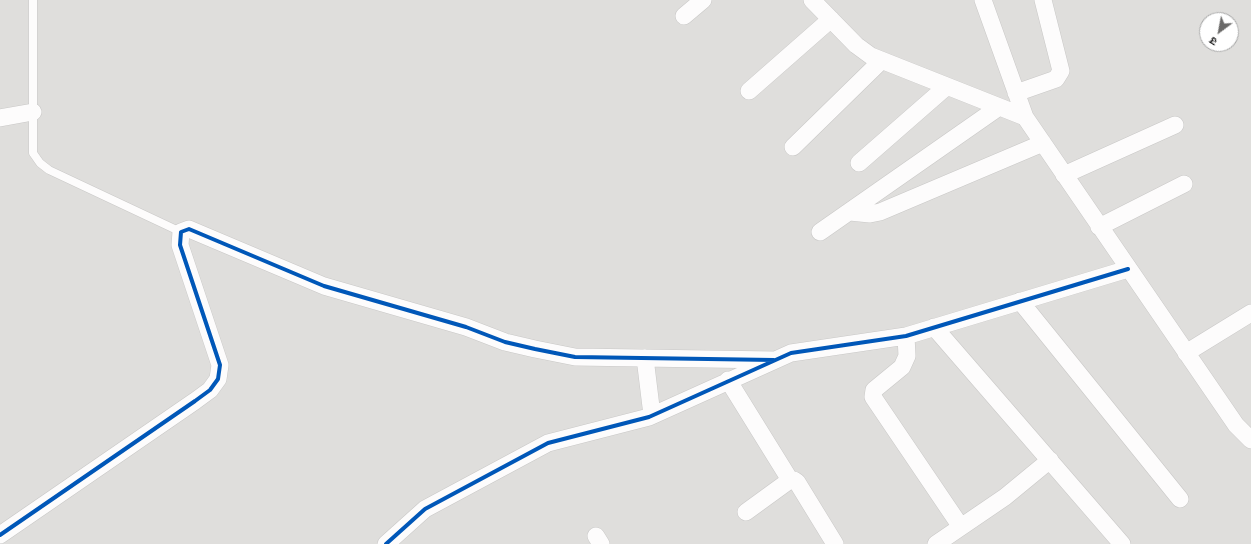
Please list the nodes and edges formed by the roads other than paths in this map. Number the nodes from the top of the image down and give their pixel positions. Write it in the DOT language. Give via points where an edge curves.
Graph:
graph roads {
  1 [pos="33,0"];
  2 [pos="703,0"];
  3 [pos="812,0"];
  4 [pos="983,0"];
  5 [pos="1044,0"];
  6 [pos="684,16"];
  7 [pos="831,19"];
  8 [pos="880,61"];
  9 [pos="946,87"];
  10 [pos="749,91"];
  11 [pos="1016,93"];
  12 [pos="999,107"];
  13 [pos="33,112"];
  14 [pos="1025,117"];
  15 [pos="0,118"];
  16 [pos="1175,125"];
  17 [pos="1043,143"];
  18 [pos="793,147"];
  19 [pos="858,162"];
  20 [pos="1064,175"];
  21 [pos="1184,184"];
  22 [pos="850,212"];
  23 [pos="1100,227"];
  24 [pos="181,232"];
  25 [pos="820,232"];
  26 [pos="1128,269"];
  27 [pos="1020,301"];
  28 [pos="1251,313"];
  29 [pos="934,327"];
  30 [pos="906,336"];
  31 [pos="1186,353"];
  32 [pos="645,358"];
  33 [pos="774,360"];
  34 [pos="728,380"];
  35 [pos="652,415"];
  36 [pos="1251,440"];
  37 [pos="1050,460"];
  38 [pos="790,480"];
  39 [pos="1180,499"];
  40 [pos="746,512"];
  41 [pos="961,527"];
  42 [pos="0,535"];
  43 [pos="394,541"];
  44 [pos="835,544"];
  45 [pos="936,544"];
  46 [pos="1122,544"];
  1 -- 13 [label="lane"];
  2 -- 6 [label="street"];
  3 -- 7 [label="street"];
  4 -- 11 [label="street"];
  5 -- 11 [label="street" via="1061,71 1056,78"];
  7 -- 8 [label="street" via="856,45"];
  7 -- 10 [label="street"];
  8 -- 9 [label="street"];
  8 -- 18 [label="street"];
  9 -- 12 [label="street"];
  9 -- 19 [label="street"];
  11 -- 14 [label="street"];
  12 -- 14 [label="street"];
  12 -- 22 [label="street"];
  13 -- 15 [label="street"];
  13 -- 24 [label="lane" via="33,153 40,163 49,170"];
  14 -- 17 [label="street"];
  16 -- 20 [label="street"];
  17 -- 20 [label="street"];
  17 -- 22 [label="street" via="880,212"];
  20 -- 23 [label="street"];
  21 -- 23 [label="street"];
  22 -- 25 [label="street"];
  23 -- 26 [label="street"];
  24 -- 32 [label="street" via="189,229 324,286 466,327 505,342 575,357"];
  24 -- 42 [label="street" via="180,245 220,365 218,379 210,390 195,402"];
  26 -- 27 [label="street"];
  26 -- 31 [label="street"];
  27 -- 29 [label="street"];
  27 -- 39 [label="street"];
  28 -- 31 [label="street"];
  29 -- 30 [label="street"];
  29 -- 37 [label="street"];
  30 -- 33 [label="street" via="790,353"];
  30 -- 41 [label="street" via="907,356 902,367 874,390 873,397"];
  31 -- 36 [label="street" via="1236,425"];
  32 -- 33 [label="street"];
  32 -- 35 [label="street"];
  33 -- 34 [label="street"];
  34 -- 35 [label="street"];
  34 -- 38 [label="street"];
  35 -- 43 [label="street" via="548,443 425,509"];
  37 -- 41 [label="street" via="1005,497"];
  37 -- 46 [label="street"];
  38 -- 40 [label="street"];
  38 -- 44 [label="street" via="797,482"];
  41 -- 45 [label="street"];
}
